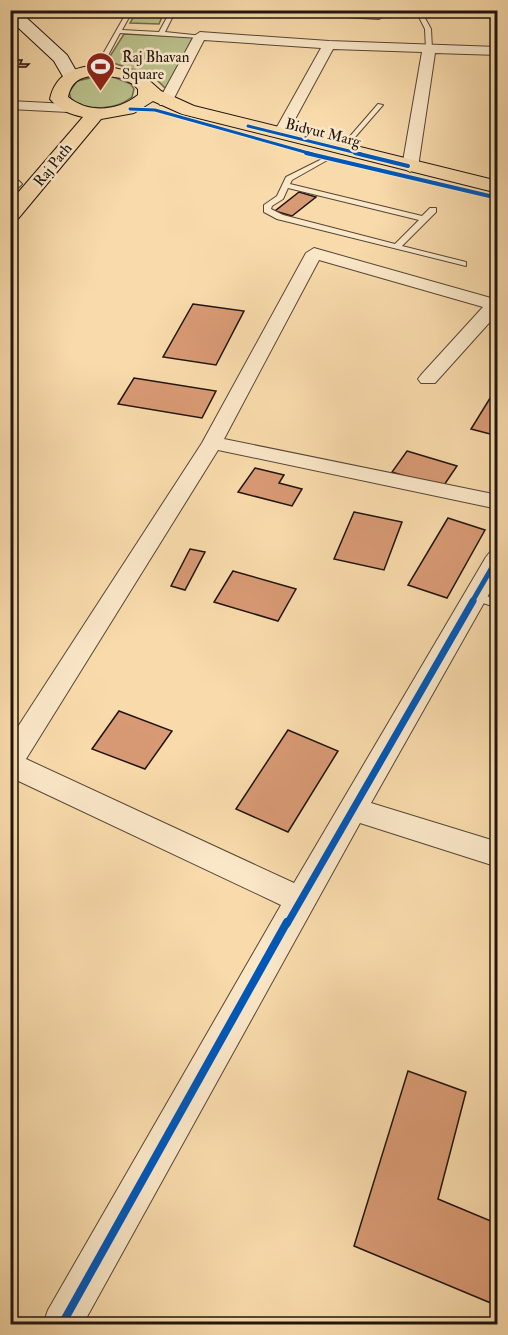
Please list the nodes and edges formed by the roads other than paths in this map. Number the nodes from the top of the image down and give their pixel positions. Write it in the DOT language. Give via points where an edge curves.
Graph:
graph roads {
  1 [pos="25,10"];
  2 [pos="131,10"];
  3 [pos="174,10"];
  4 [pos="229,10"];
  5 [pos="435,10"];
  6 [pos="10,11"];
  7 [pos="339,13"];
  8 [pos="379,17"];
  9 [pos="118,31"];
  10 [pos="161,34"];
  11 [pos="200,36"];
  12 [pos="329,45"];
  13 [pos="429,49"];
  14 [pos="498,51"];
  15 [pos="95,71"];
  16 [pos="70,76"];
  17 [pos="147,89"];
  18 [pos="165,102"];
  19 [pos="10,105"];
  20 [pos="58,105"];
  21 [pos="380,105"];
  22 [pos="130,109"];
  23 [pos="96,113"];
  24 [pos="54,127"];
  25 [pos="280,134"];
  26 [pos="335,154"];
  27 [pos="28,165"];
  28 [pos="410,167"];
  29 [pos="285,185"];
  30 [pos="12,186"];
  31 [pos="498,187"];
  32 [pos="498,198"];
  33 [pos="432,210"];
  34 [pos="10,216"];
  35 [pos="424,219"];
  36 [pos="397,246"];
  37 [pos="463,264"];
  38 [pos="496,305"];
  39 [pos="428,379"];
  40 [pos="212,443"];
  41 [pos="498,502"];
  42 [pos="498,557"];
  43 [pos="486,600"];
  44 [pos="10,763"];
  45 [pos="353,809"];
  46 [pos="498,855"];
  47 [pos="300,900"];
  48 [pos="62,1324"];
  1 -- 15 [label="street"];
  2 -- 9 [label="lane"];
  3 -- 10 [label="lane"];
  4 -- 7 [label="lane"];
  5 -- 13 [label="lane" via="422,17 428,29"];
  6 -- 16 [label="street" via="61,58"];
  7 -- 8 [label="lane"];
  9 -- 10 [label="lane"];
  9 -- 15 [label="lane"];
  10 -- 11 [label="lane"];
  11 -- 12 [label="street"];
  11 -- 18 [label="street"];
  12 -- 13 [label="street"];
  12 -- 25 [label="street"];
  13 -- 14 [label="street"];
  13 -- 28 [label="street"];
  15 -- 16 [label="main road"];
  15 -- 17 [label="main road" via="136,79"];
  16 -- 20 [label="main road" via="59,93"];
  17 -- 18 [label="main road, Bidyut Marg"];
  17 -- 22 [label="main road" via="147,97"];
  18 -- 25 [label="main road, Bidyut Marg"];
  19 -- 20 [label="street"];
  20 -- 23 [label="main road"];
  20 -- 24 [label="main road, Raj Path"];
  21 -- 26 [label="lane"];
  22 -- 23 [label="main road"];
  22 -- 26 [label="main road, Bidyut Marg" via="155,110"];
  23 -- 34 [label="main road, Raj Path"];
  25 -- 26 [label="main road, Bidyut Marg"];
  26 -- 28 [label="main road, Bidyut Marg"];
  26 -- 29 [label="lane" via="295,174"];
  26 -- 32 [label="main road, Bidyut Marg"];
  27 -- 30 [label="main road, Raj Path"];
  28 -- 31 [label="main road, Bidyut Marg"];
  29 -- 35 [label="lane"];
  29 -- 36 [label="lane" via="280,197 267,208 271,213"];
  33 -- 35 [label="lane"];
  35 -- 36 [label="lane"];
  36 -- 37 [label="lane"];
  38 -- 39 [label="street"];
  38 -- 40 [label="street" via="314,252"];
  40 -- 41 [label="street"];
  40 -- 44 [label="street"];
  42 -- 43 [label="street"];
  43 -- 45 [label="street"];
  44 -- 47 [label="street"];
  45 -- 46 [label="street"];
  45 -- 47 [label="street"];
  47 -- 48 [label="street"];
}
